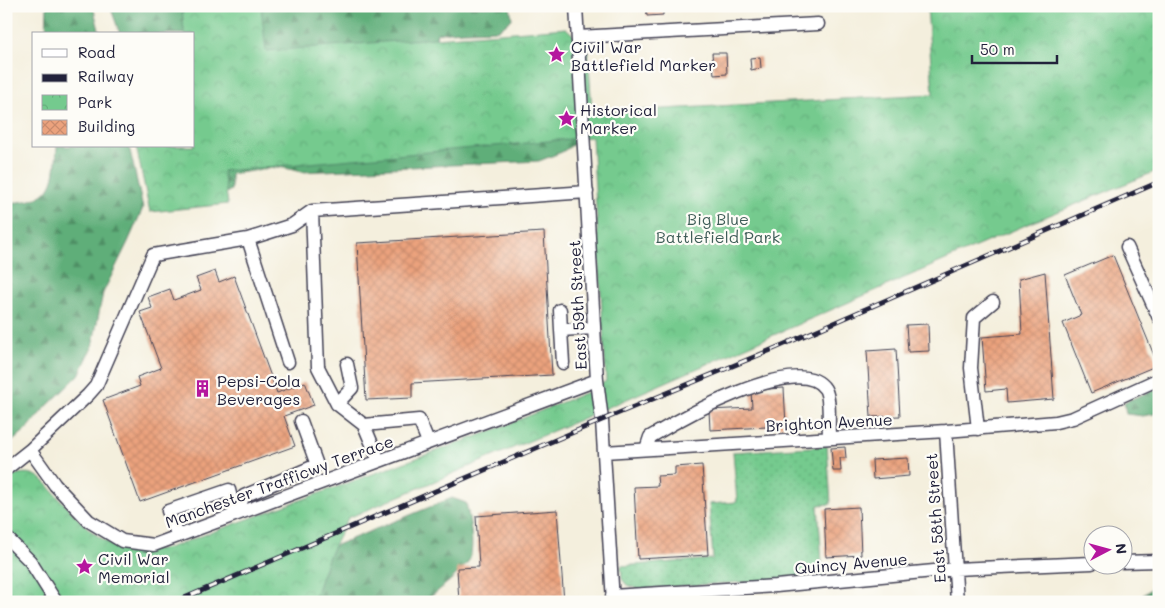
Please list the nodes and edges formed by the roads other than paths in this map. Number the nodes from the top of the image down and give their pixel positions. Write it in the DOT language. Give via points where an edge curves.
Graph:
graph roads {
  1 [pos="576,6"];
  2 [pos="818,24"];
  3 [pos="578,37"];
  4 [pos="587,192"];
  5 [pos="312,210"];
  6 [pos="248,239"];
  7 [pos="1127,247"];
  8 [pos="993,302"];
  9 [pos="560,310"];
  10 [pos="1159,318"];
  11 [pos="594,328"];
  12 [pos="561,330"];
  13 [pos="288,362"];
  14 [pos="563,363"];
  15 [pos="347,364"];
  16 [pos="597,380"];
  17 [pos="1159,380"];
  18 [pos="337,404"];
  19 [pos="302,420"];
  20 [pos="364,425"];
  21 [pos="978,429"];
  22 [pos="946,432"];
  23 [pos="828,438"];
  24 [pos="428,442"];
  25 [pos="646,449"];
  26 [pos="30,450"];
  27 [pos="604,452"];
  28 [pos="378,461"];
  29 [pos="6,469"];
  30 [pos="235,514"];
  31 [pos="178,536"];
  32 [pos="6,537"];
  33 [pos="1159,561"];
  34 [pos="1132,562"];
  35 [pos="1082,564"];
  36 [pos="955,569"];
  37 [pos="612,599"];
  38 [pos="56,602"];
  39 [pos="957,602"];
  1 -- 3 [label="street, East 59th Street"];
  2 -- 3 [label="street"];
  3 -- 4 [label="street, East 59th Street"];
  4 -- 5 [label="street"];
  4 -- 11 [label="street, East 59th Street"];
  5 -- 6 [label="street" via="292,225"];
  5 -- 18 [label="street" via="318,367"];
  6 -- 13 [label="street"];
  6 -- 26 [label="street" via="153,255 96,386"];
  7 -- 10 [label="street"];
  8 -- 21 [label="street" via="974,318 971,368"];
  9 -- 12 [label="street"];
  11 -- 12 [label="street"];
  11 -- 16 [label="street, East 59th Street"];
  12 -- 14 [label="street"];
  15 -- 18 [label="street" via="352,388"];
  16 -- 24 [label="street, Manchester Trafficwy Terrace"];
  16 -- 27 [label="street, East 59th Street"];
  17 -- 21 [label="street, Brighton Avenue" via="1073,418"];
  18 -- 20 [label="street"];
  19 -- 30 [label="street" via="317,465 244,496"];
  20 -- 24 [label="street" via="419,420"];
  20 -- 28 [label="street"];
  21 -- 22 [label="street, Brighton Avenue"];
  22 -- 23 [label="street, Brighton Avenue"];
  22 -- 36 [label="street, East 58th Street"];
  23 -- 25 [label="street, Brighton Avenue"];
  23 -- 25 [label="street" via="825,389 813,380 792,378 748,388 700,408 650,437"];
  24 -- 28 [label="street, Manchester Trafficwy Terrace"];
  25 -- 27 [label="street, Brighton Avenue"];
  26 -- 29 [label="street"];
  26 -- 31 [label="street, Manchester Trafficwy Terrace" via="55,485 89,521 122,541 154,545"];
  27 -- 37 [label="street, East 59th Street"];
  28 -- 30 [label="street, Manchester Trafficwy Terrace"];
  30 -- 31 [label="street, Manchester Trafficwy Terrace"];
  30 -- 31 [label="street" via="229,490 168,511"];
  32 -- 38 [label="street" via="30,562"];
  33 -- 34 [label="street"];
  35 -- 36 [label="street, Quincy Avenue"];
  36 -- 37 [label="street, Quincy Avenue"];
  36 -- 39 [label="street, East 58th Street"];
}
